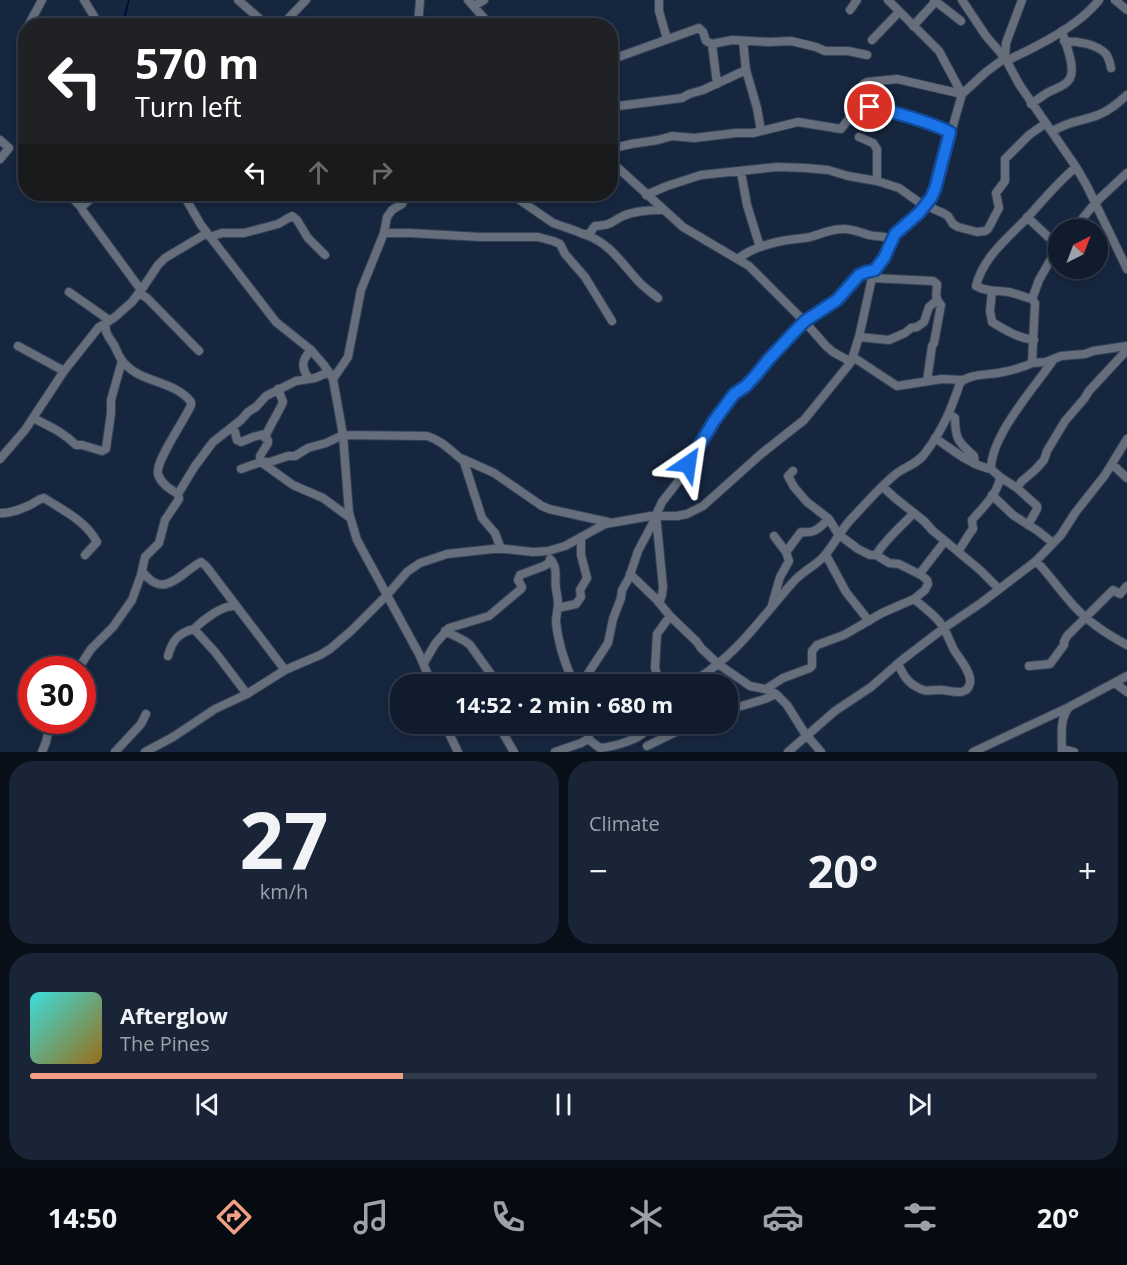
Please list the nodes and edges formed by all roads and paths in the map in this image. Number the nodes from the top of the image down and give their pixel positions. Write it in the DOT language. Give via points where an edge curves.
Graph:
graph roads {
  1 [pos="84,0"];
  2 [pos="238,0"];
  3 [pos="306,0"];
  4 [pos="420,0"];
  5 [pos="484,0"];
  6 [pos="659,0"];
  7 [pos="856,0"];
  8 [pos="888,0"];
  9 [pos="935,0"];
  10 [pos="962,0"];
  11 [pos="1022,0"];
  12 [pos="1099,0"];
  13 [pos="1115,0"];
  14 [pos="39,1"];
  15 [pos="471,3"];
  16 [pos="850,10"];
  17 [pos="1127,10"];
  18 [pos="899,12"];
  19 [pos="32,18"];
  20 [pos="95,18"];
  21 [pos="259,18"];
  22 [pos="289,18"];
  23 [pos="419,18"];
  24 [pos="484,18"];
  25 [pos="961,21"];
  26 [pos="913,26"];
  27 [pos="1062,31"];
  28 [pos="667,39"];
  29 [pos="872,40"];
  30 [pos="1065,40"];
  31 [pos="743,41"];
  32 [pos="712,44"];
  33 [pos="867,55"];
  34 [pos="618,57"];
  35 [pos="1006,60"];
  36 [pos="1111,68"];
  37 [pos="746,70"];
  38 [pos="717,84"];
  39 [pos="962,94"];
  40 [pos="1127,95"];
  41 [pos="1032,104"];
  42 [pos="618,106"];
  43 [pos="858,107"];
  44 [pos="1046,123"];
  45 [pos="761,131"];
  46 [pos="950,132"];
  47 [pos="1052,132"];
  48 [pos="859,137"];
  49 [pos="0,140"];
  50 [pos="618,147"];
  51 [pos="0,159"];
  52 [pos="1076,167"];
  53 [pos="618,169"];
  54 [pos="741,172"];
  55 [pos="1127,173"];
  56 [pos="877,181"];
  57 [pos="1127,183"];
  58 [pos="1113,187"];
  59 [pos="646,195"];
  60 [pos="75,201"];
  61 [pos="88,201"];
  62 [pos="187,201"];
  63 [pos="403,201"];
  64 [pos="521,201"];
  65 [pos="1096,202"];
  66 [pos="926,206"];
  67 [pos="81,207"];
  68 [pos="663,210"];
  69 [pos="1027,217"];
  70 [pos="1082,219"];
  71 [pos="384,233"];
  72 [pos="583,234"];
  73 [pos="209,235"];
  74 [pos="1048,235"];
  75 [pos="892,240"];
  76 [pos="760,247"];
  77 [pos="325,255"];
  78 [pos="738,259"];
  79 [pos="1048,264"];
  80 [pos="1127,269"];
  81 [pos="874,274"];
  82 [pos="140,291"];
  83 [pos="992,291"];
  84 [pos="69,292"];
  85 [pos="658,298"];
  86 [pos="1032,299"];
  87 [pos="937,300"];
  88 [pos="612,321"];
  89 [pos="805,321"];
  90 [pos="107,322"];
  91 [pos="859,337"];
  92 [pos="1034,340"];
  93 [pos="18,346"];
  94 [pos="1127,348"];
  95 [pos="310,350"];
  96 [pos="199,351"];
  97 [pos="852,359"];
  98 [pos="1054,359"];
  99 [pos="123,361"];
  100 [pos="1032,363"];
  101 [pos="64,371"];
  102 [pos="331,375"];
  103 [pos="309,379"];
  104 [pos="963,380"];
  105 [pos="927,381"];
  106 [pos="278,388"];
  107 [pos="950,414"];
  108 [pos="33,418"];
  109 [pos="231,428"];
  110 [pos="266,434"];
  111 [pos="343,435"];
  112 [pos="936,438"];
  113 [pos="1127,440"];
  114 [pos="0,459"];
  115 [pos="463,459"];
  116 [pos="261,462"];
  117 [pos="975,464"];
  118 [pos="1112,464"];
  119 [pos="241,469"];
  120 [pos="991,470"];
  121 [pos="793,471"];
  122 [pos="1000,477"];
  123 [pos="1127,478"];
  124 [pos="883,487"];
  125 [pos="1017,488"];
  126 [pos="178,494"];
  127 [pos="993,495"];
  128 [pos="0,513"];
  129 [pos="914,513"];
  130 [pos="656,515"];
  131 [pos="349,517"];
  132 [pos="829,519"];
  133 [pos="612,523"];
  134 [pos="1028,525"];
  135 [pos="838,534"];
  136 [pos="774,536"];
  137 [pos="581,537"];
  138 [pos="945,541"];
  139 [pos="1053,543"];
  140 [pos="501,549"];
  141 [pos="958,551"];
  142 [pos="541,552"];
  143 [pos="786,552"];
  144 [pos="85,555"];
  145 [pos="826,555"];
  146 [pos="876,555"];
  147 [pos="552,561"];
  148 [pos="1036,561"];
  149 [pos="142,571"];
  150 [pos="630,574"];
  151 [pos="921,575"];
  152 [pos="1127,586"];
  153 [pos="999,589"];
  154 [pos="387,595"];
  155 [pos="914,599"];
  156 [pos="659,603"];
  157 [pos="235,606"];
  158 [pos="771,607"];
  159 [pos="558,608"];
  160 [pos="670,616"];
  161 [pos="1086,618"];
  162 [pos="868,621"];
  163 [pos="944,628"];
  164 [pos="194,629"];
  165 [pos="445,631"];
  166 [pos="1127,645"];
  167 [pos="86,656"];
  168 [pos="168,656"];
  169 [pos="424,663"];
  170 [pos="718,664"];
  171 [pos="898,664"];
  172 [pos="1029,666"];
  173 [pos="285,670"];
  174 [pos="428,674"];
  175 [pos="491,674"];
  176 [pos="570,674"];
  177 [pos="588,674"];
  178 [pos="657,674"];
  179 [pos="704,674"];
  180 [pos="1127,676"];
  181 [pos="1116,683"];
  182 [pos="765,689"];
  183 [pos="1127,692"];
  184 [pos="247,694"];
  185 [pos="776,694"];
  186 [pos="738,707"];
  187 [pos="1068,707"];
  188 [pos="146,714"];
  189 [pos="48,734"];
  190 [pos="449,734"];
  191 [pos="504,734"];
  192 [pos="589,734"];
  193 [pos="643,734"];
  194 [pos="674,734"];
  195 [pos="807,735"];
  196 [pos="588,739"];
  197 [pos="648,749"];
  198 [pos="1062,751"];
  199 [pos="42,752"];
  200 [pos="116,752"];
  201 [pos="145,752"];
  202 [pos="458,752"];
  203 [pos="514,752"];
  204 [pos="555,752"];
  205 [pos="788,752"];
  206 [pos="821,752"];
  207 [pos="973,752"];
  208 [pos="1074,752"];
  1 -- 20 [label="street"];
  2 -- 21 [label="street"];
  3 -- 22 [label="street"];
  4 -- 23 [label="street"];
  5 -- 15 [label="street"];
  6 -- 28 [label="street"];
  7 -- 16 [label="street"];
  8 -- 18 [label="street"];
  9 -- 25 [label="street"];
  9 -- 26 [label="street"];
  10 -- 35 [label="street"];
  11 -- 35 [label="street" via="1006,43"];
  12 -- 27 [label="street"];
  13 -- 17 [label="street"];
  14 -- 19 [label="street"];
  15 -- 24 [label="street"];
  18 -- 26 [label="street"];
  18 -- 29 [label="street"];
  26 -- 39 [label="street" via="939,51"];
  27 -- 30 [label="street"];
  27 -- 35 [label="street"];
  28 -- 32 [label="street" via="699,28"];
  28 -- 34 [label="street"];
  30 -- 36 [label="street" via="1105,52"];
  30 -- 41 [label="street" via="1072,66 1070,79"];
  31 -- 32 [label="street"];
  31 -- 33 [label="street" via="790,41 825,51"];
  31 -- 37 [label="street"];
  32 -- 38 [label="street"];
  35 -- 39 [label="street"];
  35 -- 41 [label="street"];
  37 -- 38 [label="street"];
  37 -- 45 [label="street"];
  38 -- 42 [label="street" via="673,100"];
  39 -- 43 [label="street" via="897,80 867,82 861,89"];
  39 -- 46 [label="street"];
  40 -- 47 [label="street" via="1100,114"];
  41 -- 44 [label="street"];
  43 -- 45 [label="street" via="841,129 798,122"];
  43 -- 46 [label="street" via="911,117"];
  44 -- 47 [label="street"];
  44 -- 66 [label="street" via="1005,159 1005,181 996,193 999,208 988,229 977,232 958,227 944,213"];
  45 -- 50 [label="street" via="694,138 672,136"];
  46 -- 66 [label="street" via="935,189"];
  47 -- 52 [label="street"];
  48 -- 56 [label="street" via="877,149"];
  49 -- 51 [label="street" via="9,148"];
  52 -- 65 [label="street"];
  52 -- 69 [label="street"];
  53 -- 59 [label="street"];
  54 -- 56 [label="street" via="806,168"];
  54 -- 59 [label="street" via="700,175"];
  54 -- 76 [label="street"];
  55 -- 58 [label="street"];
  56 -- 66 [label="street" via="899,188"];
  57 -- 58 [label="street"];
  58 -- 65 [label="street"];
  59 -- 68 [label="street"];
  60 -- 67 [label="street"];
  61 -- 67 [label="street"];
  62 -- 73 [label="street"];
  63 -- 71 [label="street" via="389,214"];
  64 -- 72 [label="street" via="553,223"];
  65 -- 70 [label="street"];
  65 -- 80 [label="street"];
  66 -- 75 [label="street"];
  67 -- 82 [label="street"];
  68 -- 72 [label="street" via="624,215 608,226 595,226 589,234"];
  68 -- 78 [label="street" via="683,227"];
  69 -- 74 [label="street"];
  69 -- 83 [label="street" via="993,253 977,280 978,288"];
  71 -- 88 [label="street" via="538,237 553,241 560,244 585,277"];
  71 -- 102 [label="street" via="361,290 347,361"];
  72 -- 85 [label="street" via="609,249"];
  73 -- 77 [label="street" via="240,234 292,216"];
  73 -- 82 [label="street" via="165,258"];
  73 -- 95 [label="street" via="276,322"];
  75 -- 76 [label="street" via="846,228"];
  75 -- 81 [label="street"];
  76 -- 78 [label="street"];
  78 -- 89 [label="street"];
  79 -- 86 [label="street"];
  81 -- 87 [label="street" via="933,281 937,284"];
  81 -- 89 [label="street" via="859,275 837,300"];
  81 -- 91 [label="street"];
  82 -- 90 [label="street" via="120,314"];
  82 -- 96 [label="street"];
  83 -- 86 [label="street"];
  83 -- 92 [label="street" via="992,322 1007,332"];
  84 -- 90 [label="street"];
  86 -- 92 [label="street"];
  87 -- 91 [label="street" via="929,307 924,322 905,333 889,340"];
  87 -- 105 [label="street" via="941,305"];
  89 -- 97 [label="street" via="833,352"];
  89 -- 130 [label="street" via="751,381 734,394"];
  90 -- 99 [label="street" via="105,330"];
  90 -- 101 [label="street"];
  91 -- 97 [label="street"];
  92 -- 100 [label="street"];
  93 -- 101 [label="street"];
  94 -- 98 [label="street" via="1106,348"];
  94 -- 125 [label="street" via="1065,421 1044,460"];
  95 -- 102 [label="street"];
  95 -- 103 [label="street" via="303,370"];
  97 -- 105 [label="street" via="897,386"];
  97 -- 130 [label="street" via="804,420 707,503 687,513"];
  98 -- 100 [label="street"];
  98 -- 120 [label="street" via="1004,429 993,452"];
  99 -- 108 [label="street" via="111,400 106,449 76,445 59,430"];
  99 -- 126 [label="street" via="191,402 158,470 164,484"];
  100 -- 104 [label="street"];
  101 -- 108 [label="street"];
  102 -- 103 [label="street"];
  102 -- 111 [label="street"];
  103 -- 106 [label="street"];
  104 -- 105 [label="street"];
  104 -- 107 [label="street"];
  106 -- 109 [label="street"];
  106 -- 110 [label="street" via="283,402"];
  107 -- 112 [label="street"];
  107 -- 117 [label="street" via="960,443 975,456"];
  108 -- 114 [label="street"];
  109 -- 110 [label="street" via="241,442"];
  109 -- 126 [label="street" via="213,442"];
  110 -- 116 [label="street" via="268,443 260,456"];
  111 -- 115 [label="street" via="427,436"];
  111 -- 116 [label="street" via="295,456"];
  111 -- 131 [label="street"];
  112 -- 117 [label="street"];
  112 -- 124 [label="street" via="919,460"];
  113 -- 118 [label="street"];
  115 -- 133 [label="street" via="494,473 549,509"];
  115 -- 140 [label="street" via="482,518 495,533"];
  116 -- 119 [label="street"];
  116 -- 131 [label="street" via="292,485 323,498"];
  117 -- 120 [label="street"];
  118 -- 123 [label="street"];
  118 -- 139 [label="street"];
  120 -- 122 [label="street"];
  121 -- 132 [label="street" via="788,476 794,487"];
  122 -- 125 [label="street"];
  122 -- 127 [label="street"];
  124 -- 129 [label="street"];
  124 -- 135 [label="street"];
  125 -- 134 [label="street" via="1037,506"];
  126 -- 149 [label="street" via="159,543 145,557"];
  127 -- 134 [label="street"];
  127 -- 141 [label="street" via="972,520 973,529"];
  128 -- 144 [label="street" via="44,498 81,521 93,534 97,542"];
  129 -- 138 [label="street"];
  129 -- 146 [label="street"];
  130 -- 133 [label="street"];
  130 -- 150 [label="street"];
  130 -- 156 [label="street" via="663,587"];
  131 -- 154 [label="street"];
  132 -- 135 [label="street"];
  132 -- 143 [label="street" via="814,532 801,532"];
  133 -- 137 [label="street"];
  134 -- 139 [label="street"];
  135 -- 145 [label="street"];
  135 -- 146 [label="street" via="858,549"];
  136 -- 143 [label="street"];
  137 -- 142 [label="street"];
  137 -- 159 [label="street" via="587,578 580,590 581,597 576,604"];
  138 -- 141 [label="street"];
  138 -- 151 [label="street"];
  139 -- 148 [label="street"];
  140 -- 142 [label="street"];
  140 -- 154 [label="street" via="447,554 420,562"];
  141 -- 153 [label="street"];
  142 -- 147 [label="street"];
  143 -- 158 [label="street" via="789,561"];
  145 -- 158 [label="street"];
  145 -- 162 [label="street"];
  146 -- 151 [label="street"];
  147 -- 159 [label="street"];
  147 -- 165 [label="street" via="520,576 521,590 489,616"];
  148 -- 153 [label="street"];
  148 -- 161 [label="street"];
  149 -- 157 [label="street" via="159,585 166,585 201,562"];
  149 -- 167 [label="street" via="132,600"];
  150 -- 156 [label="street"];
  150 -- 177 [label="street" via="608,643"];
  151 -- 155 [label="street" via="928,584"];
  152 -- 161 [label="street" via="1120,594 1113,590"];
  153 -- 163 [label="street"];
  154 -- 169 [label="street"];
  154 -- 173 [label="street" via="330,649"];
  155 -- 162 [label="street"];
  155 -- 163 [label="street"];
  156 -- 160 [label="street"];
  157 -- 164 [label="street" via="228,606"];
  157 -- 173 [label="street"];
  158 -- 170 [label="street"];
  159 -- 176 [label="street" via="560,644"];
  160 -- 170 [label="street"];
  160 -- 178 [label="street" via="657,634"];
  161 -- 166 [label="street"];
  161 -- 172 [label="street" via="1067,636 1050,664"];
  162 -- 182 [label="street" via="817,645 812,651 810,668"];
  163 -- 171 [label="street"];
  163 -- 171 [label="street" via="966,669 970,682 967,688 954,693 922,690 905,678"];
  164 -- 168 [label="street" via="176,639"];
  164 -- 184 [label="street"];
  165 -- 169 [label="street"];
  165 -- 175 [label="street" via="470,645"];
  169 -- 174 [label="street"];
  170 -- 179 [label="street"];
  170 -- 182 [label="street" via="750,686"];
  171 -- 195 [label="street"];
  173 -- 184 [label="street"];
  180 -- 181 [label="street"];
  181 -- 183 [label="street"];
  181 -- 187 [label="street"];
  182 -- 185 [label="street"];
  184 -- 201 [label="street"];
  185 -- 186 [label="street"];
  185 -- 195 [label="street"];
  187 -- 198 [label="street" via="1063,714"];
  187 -- 207 [label="street"];
  188 -- 200 [label="street"];
  189 -- 199 [label="street"];
  190 -- 202 [label="street"];
  191 -- 203 [label="street"];
  192 -- 196 [label="street"];
  193 -- 196 [label="street" via="600,748"];
  193 -- 197 [label="street"];
  194 -- 197 [label="street"];
  195 -- 205 [label="street"];
  195 -- 206 [label="street"];
  196 -- 204 [label="street"];
  198 -- 208 [label="street"];
}
